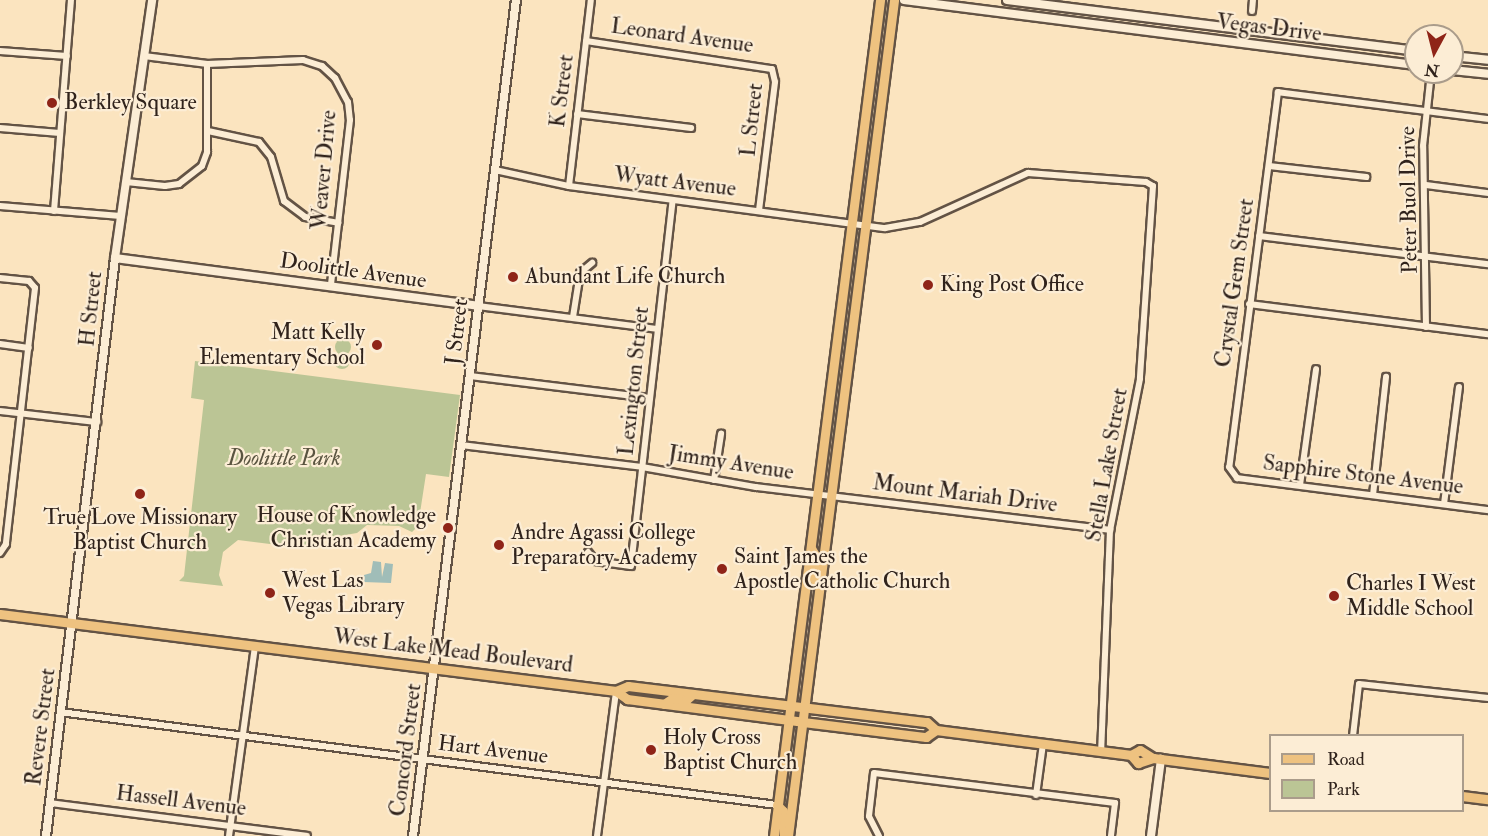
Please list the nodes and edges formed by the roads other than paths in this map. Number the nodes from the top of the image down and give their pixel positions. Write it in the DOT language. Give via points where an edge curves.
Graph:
graph roads {
  1 [pos="71,0"];
  2 [pos="152,0"];
  3 [pos="516,0"];
  4 [pos="591,0"];
  5 [pos="880,0"];
  6 [pos="894,0"];
  7 [pos="904,0"];
  8 [pos="1007,0"];
  9 [pos="1253,0"];
  10 [pos="1252,10"];
  11 [pos="1197,24"];
  12 [pos="1196,37"];
  13 [pos="586,41"];
  14 [pos="1404,50"];
  15 [pos="0,51"];
  16 [pos="66,56"];
  17 [pos="144,56"];
  18 [pos="1464,57"];
  19 [pos="1488,60"];
  20 [pos="1404,63"];
  21 [pos="207,64"];
  22 [pos="772,69"];
  23 [pos="1464,71"];
  24 [pos="1488,74"];
  25 [pos="1429,84"];
  26 [pos="1426,111"];
  27 [pos="578,114"];
  28 [pos="1488,119"];
  29 [pos="0,128"];
  30 [pos="692,129"];
  31 [pos="208,131"];
  32 [pos="60,133"];
  33 [pos="1269,166"];
  34 [pos="495,170"];
  35 [pos="1366,177"];
  36 [pos="126,182"];
  37 [pos="1426,185"];
  38 [pos="569,186"];
  39 [pos="1153,186"];
  40 [pos="1488,193"];
  41 [pos="673,200"];
  42 [pos="0,206"];
  43 [pos="54,211"];
  44 [pos="759,211"];
  45 [pos="121,216"];
  46 [pos="338,223"];
  47 [pos="852,224"];
  48 [pos="865,225"];
  49 [pos="1259,236"];
  50 [pos="1428,256"];
  51 [pos="115,258"];
  52 [pos="592,263"];
  53 [pos="1488,264"];
  54 [pos="0,278"];
  55 [pos="331,285"];
  56 [pos="1250,304"];
  57 [pos="478,306"];
  58 [pos="573,317"];
  59 [pos="1426,327"];
  60 [pos="657,329"];
  61 [pos="1488,334"];
  62 [pos="0,344"];
  63 [pos="29,348"];
  64 [pos="1316,369"];
  65 [pos="470,376"];
  66 [pos="1386,377"];
  67 [pos="1459,387"];
  68 [pos="648,398"];
  69 [pos="0,411"];
  70 [pos="21,413"];
  71 [pos="97,422"];
  72 [pos="721,434"];
  73 [pos="461,445"];
  74 [pos="642,467"];
  75 [pos="1233,477"];
  76 [pos="714,480"];
  77 [pos="1300,485"];
  78 [pos="817,495"];
  79 [pos="1373,495"];
  80 [pos="829,496"];
  81 [pos="1444,504"];
  82 [pos="1488,510"];
  83 [pos="1110,530"];
  84 [pos="810,546"];
  85 [pos="588,552"];
  86 [pos="0,553"];
  87 [pos="819,586"];
  88 [pos="0,614"];
  89 [pos="72,622"];
  90 [pos="255,646"];
  91 [pos="435,668"];
  92 [pos="616,691"];
  93 [pos="693,694"];
  94 [pos="1488,698"];
  95 [pos="664,704"];
  96 [pos="790,706"];
  97 [pos="805,708"];
  98 [pos="60,712"];
  99 [pos="788,720"];
  100 [pos="803,722"];
  101 [pos="936,730"];
  102 [pos="1353,734"];
  103 [pos="243,735"];
  104 [pos="1042,744"];
  105 [pos="1101,752"];
  106 [pos="1156,758"];
  107 [pos="423,759"];
  108 [pos="1269,772"];
  109 [pos="604,782"];
  110 [pos="1036,795"];
  111 [pos="1464,796"];
  112 [pos="1488,800"];
  113 [pos="50,802"];
  114 [pos="777,805"];
  115 [pos="231,826"];
  116 [pos="46,836"];
  117 [pos="229,836"];
  118 [pos="307,836"];
  119 [pos="413,836"];
  120 [pos="597,836"];
  121 [pos="774,836"];
  122 [pos="786,836"];
  123 [pos="879,836"];
  124 [pos="1111,836"];
  125 [pos="1151,836"];
  1 -- 16 [label="street"];
  2 -- 17 [label="street, H Street"];
  3 -- 34 [label="street, J Street"];
  4 -- 13 [label="street, K Street"];
  5 -- 47 [label="main road"];
  6 -- 48 [label="main road"];
  7 -- 12 [label="street, Vegas Drive"];
  8 -- 11 [label="street, Vegas Drive"];
  9 -- 10 [label="street"];
  11 -- 12 [label="street"];
  11 -- 14 [label="street, Vegas Drive"];
  12 -- 20 [label="street, Vegas Drive"];
  13 -- 22 [label="street, Leonard Avenue"];
  13 -- 27 [label="street, K Street"];
  15 -- 16 [label="street"];
  16 -- 32 [label="street"];
  17 -- 21 [label="street, Weaver Drive"];
  17 -- 36 [label="street, H Street"];
  18 -- 19 [label="street"];
  21 -- 31 [label="street"];
  21 -- 46 [label="street, Weaver Drive" via="303,60 321,66 335,78 348,102 350,120"];
  22 -- 44 [label="street, L Street" via="775,82"];
  23 -- 24 [label="street"];
  25 -- 26 [label="street, Peter Buol Drive"];
  26 -- 28 [label="street"];
  26 -- 33 [label="street, Crystal Gem Street" via="1278,92"];
  26 -- 37 [label="street, Peter Buol Drive"];
  27 -- 30 [label="street"];
  27 -- 38 [label="street, K Street"];
  29 -- 32 [label="street"];
  31 -- 36 [label="street" via="207,152 191,178 165,186"];
  31 -- 46 [label="street" via="259,142 271,157 284,201 305,217"];
  32 -- 43 [label="street"];
  33 -- 35 [label="street"];
  33 -- 49 [label="street, Crystal Gem Street"];
  34 -- 38 [label="street, Wyatt Avenue"];
  34 -- 57 [label="street, J Street"];
  36 -- 45 [label="street, H Street"];
  37 -- 40 [label="street"];
  37 -- 50 [label="street, Peter Buol Drive"];
  38 -- 41 [label="street, Wyatt Avenue"];
  39 -- 48 [label="street, Wyatt Avenue" via="1146,182 1028,173 920,222 903,227"];
  39 -- 83 [label="street, Stella Lake Street" via="1140,379"];
  41 -- 44 [label="street, Wyatt Avenue"];
  41 -- 60 [label="street, Lexington Street"];
  42 -- 43 [label="street"];
  43 -- 45 [label="street"];
  44 -- 47 [label="street, Wyatt Avenue"];
  45 -- 51 [label="street, H Street"];
  46 -- 55 [label="street, Weaver Drive"];
  47 -- 48 [label="street, Wyatt Avenue"];
  47 -- 78 [label="main road"];
  48 -- 80 [label="main road"];
  49 -- 50 [label="street"];
  49 -- 56 [label="street, Crystal Gem Street"];
  50 -- 53 [label="street"];
  50 -- 59 [label="street, Peter Buol Drive"];
  51 -- 55 [label="street, Doolittle Avenue"];
  51 -- 71 [label="street, H Street"];
  52 -- 58 [label="street" via="580,273"];
  54 -- 63 [label="street" via="33,284"];
  55 -- 57 [label="street, Doolittle Avenue"];
  56 -- 59 [label="street"];
  56 -- 75 [label="street, Crystal Gem Street" via="1229,467"];
  57 -- 58 [label="street, Doolittle Avenue"];
  57 -- 65 [label="street, J Street"];
  58 -- 60 [label="street, Doolittle Avenue"];
  59 -- 61 [label="street"];
  60 -- 68 [label="street, Lexington Street"];
  62 -- 63 [label="street"];
  63 -- 70 [label="street"];
  64 -- 77 [label="street"];
  65 -- 68 [label="street"];
  65 -- 73 [label="street, J Street"];
  66 -- 79 [label="street"];
  67 -- 81 [label="street"];
  68 -- 74 [label="street, Lexington Street"];
  69 -- 70 [label="street"];
  70 -- 71 [label="street"];
  70 -- 86 [label="street" via="6,544"];
  71 -- 89 [label="street, H Street"];
  72 -- 76 [label="street"];
  73 -- 74 [label="street, Jimmy Avenue"];
  73 -- 91 [label="street, J Street"];
  74 -- 76 [label="street, Jimmy Avenue"];
  74 -- 85 [label="street, Lexington Street" via="631,566 595,561"];
  75 -- 77 [label="street, Sapphire Stone Avenue"];
  76 -- 78 [label="street, Jimmy Avenue"];
  77 -- 79 [label="street, Sapphire Stone Avenue"];
  78 -- 80 [label="street, Mount Mariah Drive"];
  78 -- 84 [label="main road"];
  79 -- 81 [label="street, Sapphire Stone Avenue"];
  80 -- 83 [label="street, Mount Mariah Drive"];
  80 -- 87 [label="main road"];
  81 -- 82 [label="street, Sapphire Stone Avenue"];
  83 -- 105 [label="street, Stella Lake Street"];
  84 -- 87 [label="main road"];
  84 -- 96 [label="main road"];
  87 -- 97 [label="main road"];
  88 -- 89 [label="main road, West Lake Mead Boulevard"];
  89 -- 90 [label="main road, West Lake Mead Boulevard"];
  89 -- 98 [label="street, Revere Street"];
  90 -- 91 [label="main road, West Lake Mead Boulevard"];
  90 -- 103 [label="street"];
  91 -- 92 [label="main road, West Lake Mead Boulevard"];
  91 -- 107 [label="street, Concord Street"];
  92 -- 93 [label="main road, West Lake Mead Boulevard" via="628,686"];
  92 -- 95 [label="main road, West Lake Mead Boulevard" via="627,699"];
  92 -- 109 [label="street"];
  93 -- 95 [label="main road" via="689,699 673,698"];
  93 -- 96 [label="main road, West Lake Mead Boulevard"];
  94 -- 102 [label="street" via="1359,684"];
  95 -- 99 [label="main road, West Lake Mead Boulevard"];
  96 -- 97 [label="main road, West Lake Mead Boulevard"];
  96 -- 99 [label="main road"];
  97 -- 100 [label="main road"];
  97 -- 101 [label="main road, West Lake Mead Boulevard" via="927,722"];
  98 -- 103 [label="street, Hart Avenue"];
  98 -- 113 [label="street, Revere Street"];
  99 -- 100 [label="main road, West Lake Mead Boulevard"];
  99 -- 114 [label="main road"];
  100 -- 101 [label="main road, West Lake Mead Boulevard" via="926,737"];
  100 -- 122 [label="main road"];
  101 -- 104 [label="main road, West Lake Mead Boulevard"];
  103 -- 107 [label="street, Hart Avenue"];
  103 -- 115 [label="street"];
  104 -- 105 [label="main road, West Lake Mead Boulevard"];
  104 -- 110 [label="street"];
  105 -- 106 [label="main road, West Lake Mead Boulevard" via="1131,755 1145,764"];
  106 -- 108 [label="main road, West Lake Mead Boulevard"];
  106 -- 125 [label="street"];
  107 -- 109 [label="street, Hart Avenue"];
  107 -- 119 [label="street, Concord Street"];
  109 -- 114 [label="street, Hart Avenue"];
  109 -- 120 [label="street"];
  110 -- 123 [label="street" via="874,773 869,816"];
  110 -- 124 [label="street" via="1115,803"];
  111 -- 112 [label="main road"];
  113 -- 115 [label="street, Hassell Avenue"];
  113 -- 116 [label="street, Revere Street"];
  114 -- 121 [label="main road"];
  114 -- 122 [label="main road" via="783,811"];
  115 -- 117 [label="street"];
  115 -- 118 [label="street, Hassell Avenue"];
}
